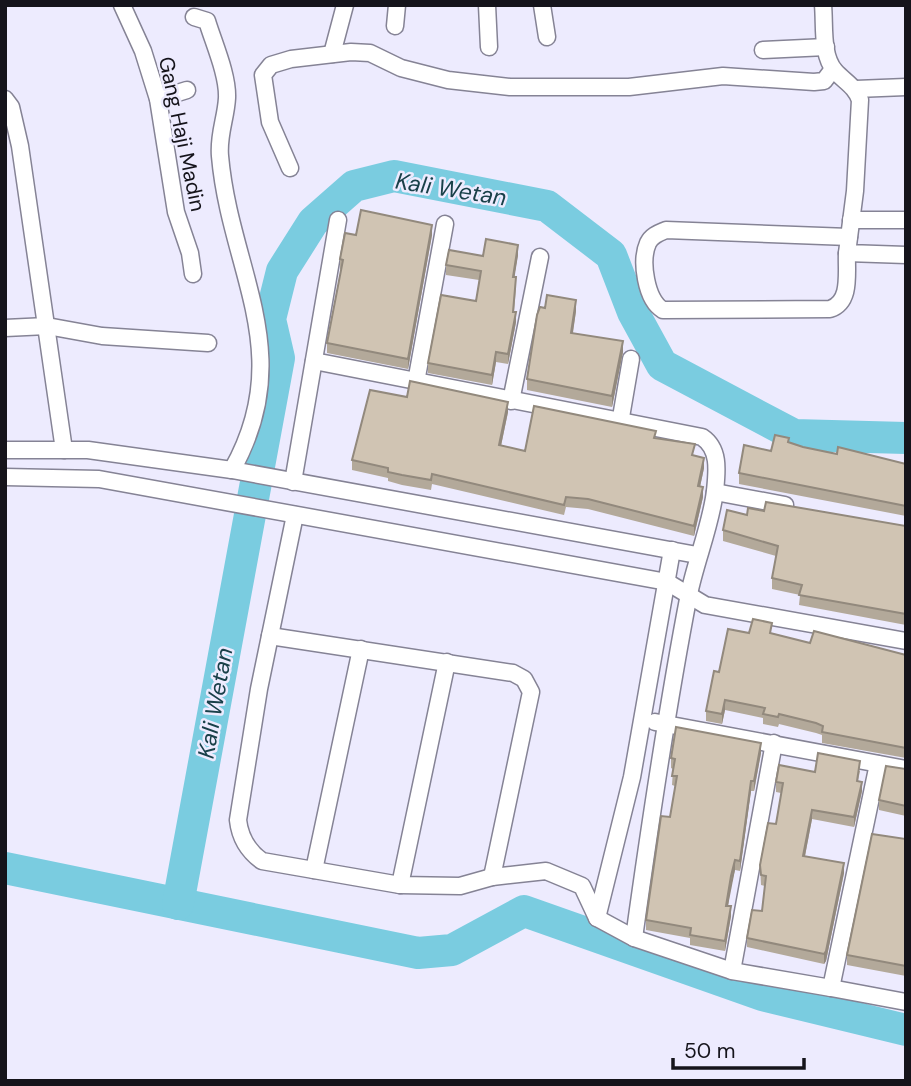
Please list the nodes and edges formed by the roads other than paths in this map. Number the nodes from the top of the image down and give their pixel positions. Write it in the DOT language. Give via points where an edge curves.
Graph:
graph roads {
  1 [pos="122,5"];
  2 [pos="345,5"];
  3 [pos="397,5"];
  4 [pos="487,5"];
  5 [pos="542,5"];
  6 [pos="823,5"];
  7 [pos="194,17"];
  8 [pos="395,26"];
  9 [pos="547,37"];
  10 [pos="489,47"];
  11 [pos="826,47"];
  12 [pos="763,50"];
  13 [pos="332,54"];
  14 [pos="833,69"];
  15 [pos="906,87"];
  16 [pos="856,89"];
  17 [pos="187,90"];
  18 [pos="5,99"];
  19 [pos="158,99"];
  20 [pos="290,168"];
  21 [pos="338,220"];
  22 [pos="851,220"];
  23 [pos="906,220"];
  24 [pos="445,224"];
  25 [pos="848,245"];
  26 [pos="906,255"];
  27 [pos="540,257"];
  28 [pos="193,274"];
  29 [pos="47,326"];
  30 [pos="5,328"];
  31 [pos="208,343"];
  32 [pos="631,359"];
  33 [pos="314,361"];
  34 [pos="416,382"];
  35 [pos="511,401"];
  36 [pos="620,423"];
  37 [pos="5,450"];
  38 [pos="64,450"];
  39 [pos="238,472"];
  40 [pos="5,477"];
  41 [pos="285,481"];
  42 [pos="326,488"];
  43 [pos="715,492"];
  44 [pos="797,507"];
  45 [pos="288,513"];
  46 [pos="322,519"];
  47 [pos="672,550"];
  48 [pos="697,555"];
  49 [pos="667,582"];
  50 [pos="689,593"];
  51 [pos="270,636"];
  52 [pos="906,641"];
  53 [pos="361,649"];
  54 [pos="447,662"];
  55 [pos="642,720"];
  56 [pos="666,724"];
  57 [pos="774,743"];
  58 [pos="878,764"];
  59 [pos="906,769"];
  60 [pos="314,870"];
  61 [pos="492,877"];
  62 [pos="400,884"];
  63 [pos="597,918"];
  64 [pos="634,938"];
  65 [pos="732,971"];
  66 [pos="831,988"];
  67 [pos="906,1002"];
  1 -- 19 [label="street, Gang Haji Madin"];
  2 -- 13 [label="street"];
  3 -- 8 [label="street"];
  4 -- 10 [label="street"];
  5 -- 9 [label="street"];
  6 -- 11 [label="street"];
  7 -- 39 [label="street" via="207,21 227,94 220,134 226,199 262,348 251,427"];
  11 -- 12 [label="street"];
  11 -- 14 [label="street"];
  13 -- 14 [label="street" via="370,53 448,80 510,87 629,87 723,76 814,82 824,81"];
  13 -- 20 [label="street" via="271,65 263,75 270,122"];
  14 -- 16 [label="street"];
  15 -- 16 [label="street"];
  16 -- 22 [label="street" via="861,113"];
  17 -- 19 [label="street"];
  18 -- 29 [label="street" via="20,146"];
  19 -- 28 [label="street, Gang Haji Madin" via="176,212"];
  21 -- 33 [label="street"];
  22 -- 23 [label="street"];
  22 -- 25 [label="street"];
  24 -- 34 [label="street"];
  25 -- 25 [label="street" via="845,298 830,309 663,310 649,295 649,242 666,230"];
  25 -- 26 [label="street"];
  27 -- 35 [label="street"];
  29 -- 30 [label="street"];
  29 -- 31 [label="street" via="102,336"];
  29 -- 38 [label="street"];
  32 -- 36 [label="street"];
  33 -- 34 [label="street"];
  33 -- 41 [label="street"];
  34 -- 35 [label="street"];
  35 -- 36 [label="street"];
  36 -- 43 [label="street" via="710,443 715,453"];
  37 -- 38 [label="street"];
  38 -- 39 [label="street"];
  39 -- 41 [label="street"];
  40 -- 45 [label="street" via="99,479"];
  41 -- 42 [label="street"];
  42 -- 46 [label="street"];
  42 -- 47 [label="street"];
  43 -- 44 [label="street"];
  43 -- 48 [label="street"];
  45 -- 46 [label="street"];
  45 -- 51 [label="street"];
  46 -- 49 [label="street"];
  47 -- 48 [label="street"];
  47 -- 49 [label="street"];
  48 -- 50 [label="street"];
  49 -- 50 [label="street"];
  49 -- 55 [label="street"];
  50 -- 52 [label="street" via="705,605"];
  50 -- 56 [label="street"];
  51 -- 53 [label="street"];
  51 -- 60 [label="street" via="242,783 239,832 251,853 262,861"];
  53 -- 54 [label="street"];
  53 -- 60 [label="street"];
  54 -- 61 [label="street" via="513,673 524,679 531,692"];
  54 -- 62 [label="street"];
  55 -- 56 [label="street"];
  55 -- 63 [label="street"];
  56 -- 57 [label="street"];
  56 -- 64 [label="street"];
  57 -- 58 [label="street"];
  57 -- 65 [label="street"];
  58 -- 59 [label="street"];
  58 -- 66 [label="street"];
  60 -- 62 [label="street"];
  61 -- 62 [label="street" via="460,886"];
  61 -- 63 [label="street" via="546,871 566,877 582,886"];
  63 -- 64 [label="street"];
  64 -- 65 [label="street"];
  65 -- 66 [label="street"];
  66 -- 67 [label="street"];
}
